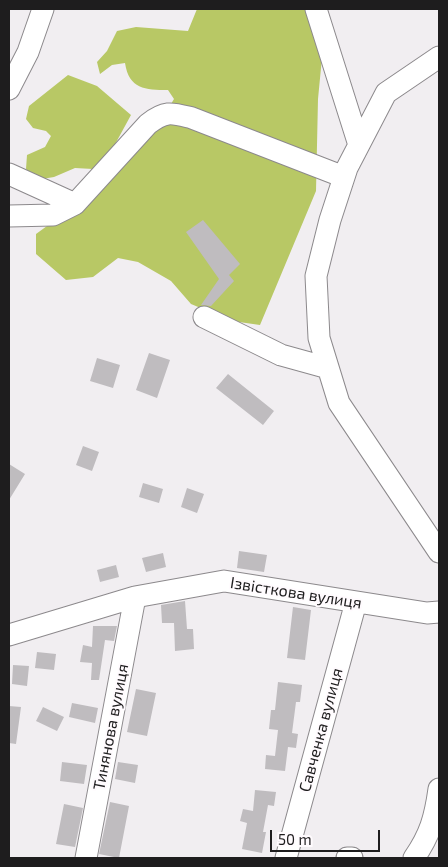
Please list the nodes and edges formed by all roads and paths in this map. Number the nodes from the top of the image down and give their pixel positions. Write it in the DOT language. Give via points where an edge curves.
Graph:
graph roads {
  1 [pos="43,9"];
  2 [pos="316,9"];
  3 [pos="18,55"];
  4 [pos="439,57"];
  5 [pos="9,90"];
  6 [pos="359,145"];
  7 [pos="9,174"];
  8 [pos="344,178"];
  9 [pos="75,204"];
  10 [pos="9,216"];
  11 [pos="204,317"];
  12 [pos="328,368"];
  13 [pos="439,552"];
  14 [pos="135,596"];
  15 [pos="356,602"];
  16 [pos="439,612"];
  17 [pos="9,635"];
  18 [pos="439,789"];
  19 [pos="86,858"];
  20 [pos="286,858"];
  21 [pos="347,858"];
  22 [pos="352,858"];
  23 [pos="414,858"];
  1 -- 3 [label="street"];
  2 -- 6 [label="street"];
  3 -- 5 [label="street"];
  4 -- 6 [label="street" via="386,93"];
  6 -- 8 [label="street"];
  7 -- 9 [label="street"];
  8 -- 9 [label="street" via="172,113 159,115 148,124"];
  8 -- 12 [label="street" via="316,276 319,338"];
  9 -- 10 [label="street" via="53,215"];
  11 -- 12 [label="street" via="281,355"];
  12 -- 13 [label="street" via="339,403"];
  14 -- 15 [label="street, Iзвiсткова вулиця" via="224,581"];
  14 -- 17 [label="street, Iзвiсткова вулиця"];
  14 -- 19 [label="street, Тинянова вулиця"];
  15 -- 16 [label="street, Iзвiсткова вулиця"];
  15 -- 20 [label="street, Савченка вулиця"];
  18 -- 23 [label="street" via="436,814 426,841"];
  21 -- 22 [label="street"];
}
